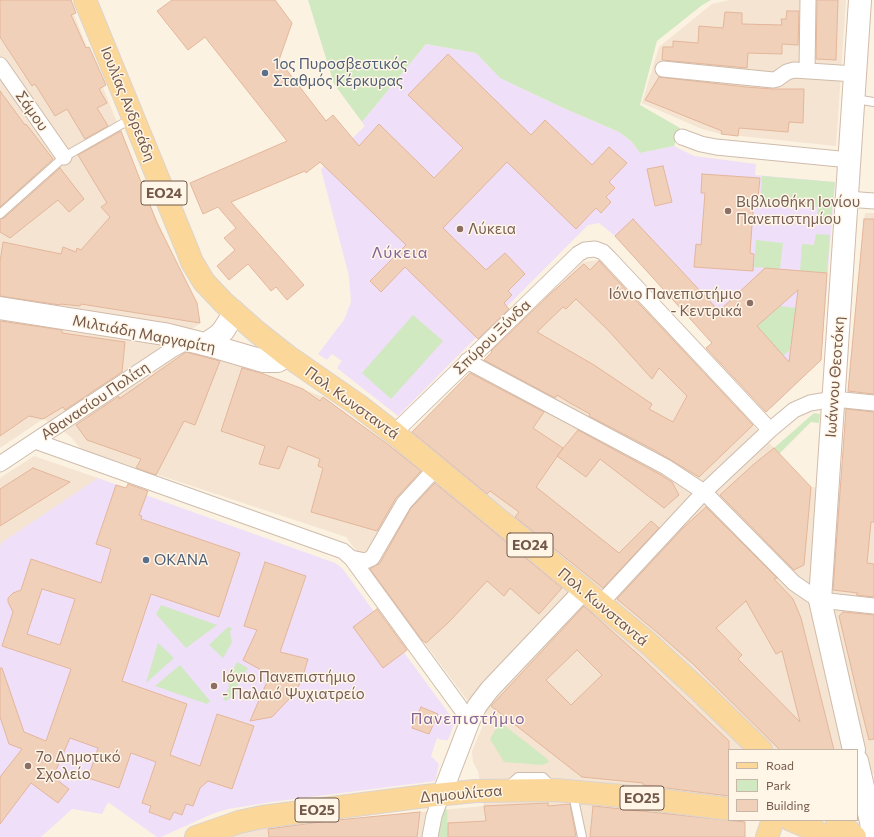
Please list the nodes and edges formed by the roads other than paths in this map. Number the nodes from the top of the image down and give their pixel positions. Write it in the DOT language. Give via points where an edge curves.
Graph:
graph roads {
  1 [pos="85,0"];
  2 [pos="808,0"];
  3 [pos="860,0"];
  4 [pos="0,65"];
  5 [pos="663,69"];
  6 [pos="807,71"];
  7 [pos="855,74"];
  8 [pos="864,100"];
  9 [pos="134,119"];
  10 [pos="682,137"];
  11 [pos="64,157"];
  12 [pos="850,160"];
  13 [pos="847,199"];
  14 [pos="874,201"];
  15 [pos="0,214"];
  16 [pos="0,308"];
  17 [pos="233,311"];
  18 [pos="198,342"];
  19 [pos="286,355"];
  20 [pos="468,361"];
  21 [pos="834,399"];
  22 [pos="874,403"];
  23 [pos="770,430"];
  24 [pos="394,433"];
  25 [pos="35,441"];
  26 [pos="0,464"];
  27 [pos="436,468"];
  28 [pos="704,492"];
  29 [pos="351,558"];
  30 [pos="592,597"];
  31 [pos="820,600"];
  32 [pos="874,606"];
  33 [pos="470,721"];
  34 [pos="760,749"];
  35 [pos="854,749"];
  36 [pos="858,764"];
  37 [pos="442,794"];
  38 [pos="575,804"];
  39 [pos="728,809"];
  40 [pos="871,809"];
  41 [pos="773,821"];
  42 [pos="792,821"];
  43 [pos="838,821"];
  44 [pos="229,831"];
  45 [pos="812,835"];
  46 [pos="874,835"];
  47 [pos="196,837"];
  48 [pos="430,837"];
  49 [pos="582,837"];
  50 [pos="767,837"];
  51 [pos="855,837"];
  1 -- 9 [label="main road, Ιουλίας Ανδρεάδη / ΕΟ24"];
  2 -- 6 [label="street"];
  3 -- 7 [label="main road, Ιωάννου Θεοτόκη"];
  4 -- 11 [label="street, Σάμου"];
  5 -- 6 [label="street" via="773,80 790,70"];
  6 -- 7 [label="street"];
  7 -- 8 [label="main road, Ιωάννου Θεοτόκη"];
  8 -- 12 [label="main road, Ιωάννου Θεοτόκη"];
  9 -- 11 [label="lane"];
  9 -- 17 [label="main road, Ιουλίας Ανδρεάδη / ΕΟ24" via="192,262 204,282"];
  10 -- 12 [label="street" via="716,147"];
  11 -- 15 [label="lane"];
  12 -- 13 [label="main road, Ιωάννου Θεοτόκη"];
  13 -- 14 [label="street"];
  13 -- 21 [label="main road, Ιωάννου Θεοτόκη"];
  16 -- 18 [label="main road, Μιλτιάδη Μαργαρίτη"];
  17 -- 18 [label="main road" via="223,331 212,341"];
  17 -- 19 [label="main road, Ιουλίας Ανδρεάδη / ΕΟ24"];
  18 -- 19 [label="main road, Μιλτιάδη Μαργαρίτη" via="263,361 278,361"];
  18 -- 25 [label="street, Αθανασίου Πολίτη" via="173,349"];
  19 -- 24 [label="main road, Πολ. Κωνσταντά / ΕΟ24" via="358,404"];
  20 -- 23 [label="street, Σπύρου Ξύνδα" via="578,254 595,249 609,258"];
  20 -- 24 [label="street, Σπύρου Ξύνδα"];
  20 -- 28 [label="street" via="666,468"];
  21 -- 22 [label="street"];
  21 -- 23 [label="street" via="810,403 794,410"];
  21 -- 31 [label="main road, Ιωάννου Θεοτόκη"];
  23 -- 28 [label="street"];
  24 -- 27 [label="main road, Πολ. Κωνσταντά / ΕΟ24"];
  25 -- 26 [label="street, Αθανασίου Πολίτη"];
  25 -- 29 [label="street" via="333,546"];
  27 -- 29 [label="street" via="404,503 372,558 364,561"];
  27 -- 30 [label="main road, Πολ. Κωνσταντά / ΕΟ24"];
  28 -- 30 [label="street"];
  28 -- 31 [label="street" via="794,583"];
  29 -- 33 [label="street"];
  30 -- 33 [label="street" via="490,689 477,706"];
  30 -- 34 [label="main road, Πολ. Κωνσταντά / ΕΟ24" via="648,643"];
  31 -- 32 [label="street"];
  31 -- 35 [label="main road, Ιωάννου Θεοτόκη"];
  33 -- 37 [label="street"];
  36 -- 40 [label="main road"];
  37 -- 39 [label="main road, Δημουλίτσα / ΕΟ25" via="555,790"];
  37 -- 44 [label="main road, Δημουλίτσα / ΕΟ25" via="262,817"];
  37 -- 48 [label="street"];
  38 -- 49 [label="lane"];
  40 -- 46 [label="main road"];
  41 -- 50 [label="main road"];
  42 -- 45 [label="main road"];
  43 -- 51 [label="main road"];
  44 -- 47 [label="main road, Δημουλίτσα / ΕΟ25"];
}
